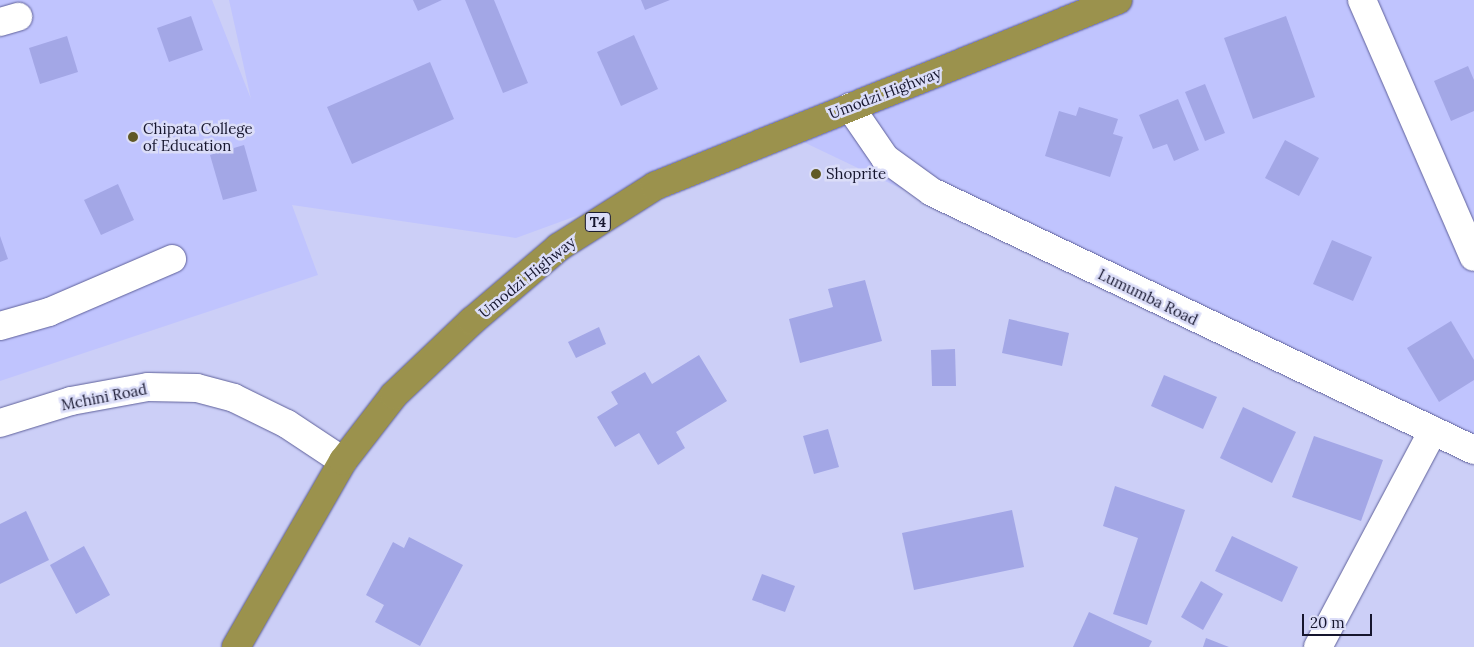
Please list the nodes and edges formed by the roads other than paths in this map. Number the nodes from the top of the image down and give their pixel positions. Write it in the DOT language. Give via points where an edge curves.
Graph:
graph roads {
  1 [pos="1118,0"];
  2 [pos="1362,0"];
  3 [pos="850,107"];
  4 [pos="1474,257"];
  5 [pos="172,259"];
  6 [pos="0,326"];
  7 [pos="0,423"];
  8 [pos="1433,431"];
  9 [pos="1474,450"];
  10 [pos="343,461"];
  11 [pos="236,647"];
  12 [pos="1318,647"];
  1 -- 3 [label="highway, Umodzi Highway / T4"];
  2 -- 4 [label="street"];
  3 -- 8 [label="street, Lumumba Road" via="885,158 932,192"];
  3 -- 10 [label="highway, Umodzi Highway / T4" via="655,186 559,248 472,321 394,395"];
  5 -- 6 [label="street" via="49,312"];
  7 -- 10 [label="street, Mchini Road" via="71,401 148,387 197,388 234,398 287,424"];
  8 -- 9 [label="street, Lumumba Road"];
  8 -- 12 [label="street"];
  10 -- 11 [label="highway, Umodzi Highway / T4"];
}
